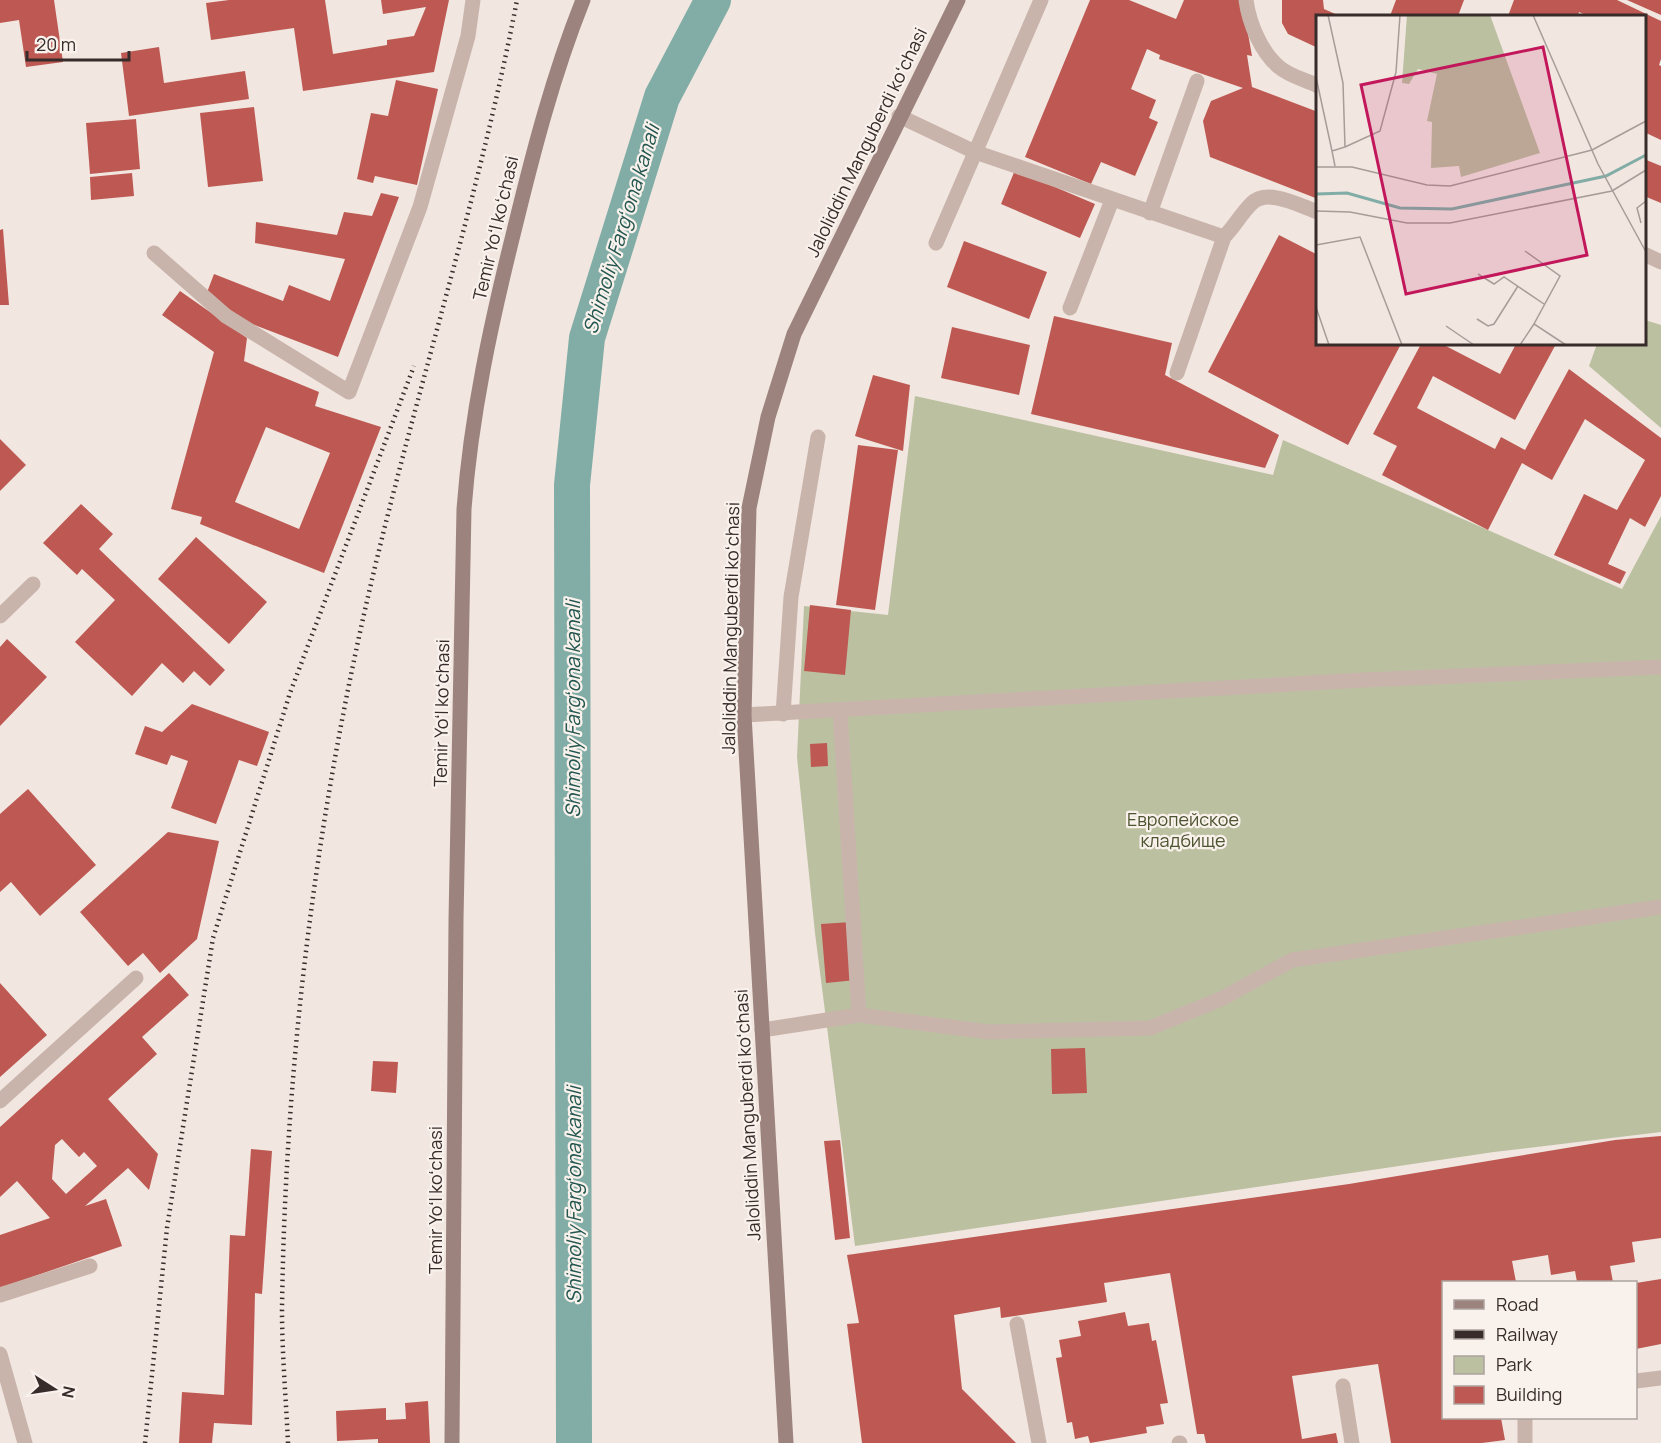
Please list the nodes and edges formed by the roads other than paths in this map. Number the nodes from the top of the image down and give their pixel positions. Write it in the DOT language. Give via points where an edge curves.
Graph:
graph roads {
  1 [pos="473,0"];
  2 [pos="584,0"];
  3 [pos="958,0"];
  4 [pos="1041,0"];
  5 [pos="1246,0"];
  6 [pos="1197,81"];
  7 [pos="1316,86"];
  8 [pos="899,116"];
  9 [pos="975,153"];
  10 [pos="1112,200"];
  11 [pos="1316,212"];
  12 [pos="1150,213"];
  13 [pos="1224,237"];
  14 [pos="936,243"];
  15 [pos="154,253"];
  16 [pos="1646,255"];
  17 [pos="1661,262"];
  18 [pos="1070,308"];
  19 [pos="1177,373"];
  20 [pos="818,437"];
  21 [pos="33,584"];
  22 [pos="0,616"];
  23 [pos="1661,667"];
  24 [pos="840,711"];
  25 [pos="783,714"];
  26 [pos="744,715"];
  27 [pos="1661,907"];
  28 [pos="136,978"];
  29 [pos="859,1014"];
  30 [pos="762,1030"];
  31 [pos="0,1101"];
  32 [pos="90,1266"];
  33 [pos="0,1295"];
  34 [pos="1017,1323"];
  35 [pos="0,1354"];
  36 [pos="1661,1378"];
  37 [pos="1637,1381"];
  38 [pos="1343,1386"];
  39 [pos="1525,1419"];
  40 [pos="25,1443"];
  41 [pos="452,1443"];
  42 [pos="786,1443"];
  43 [pos="1039,1443"];
  44 [pos="1352,1443"];
  45 [pos="1525,1443"];
  1 -- 15 [label="street" via="468,36 420,207 349,392 226,316"];
  2 -- 41 [label="main road, Temir Yoʻl koʻchasi" via="540,122 498,295 469,450 464,509 456,920"];
  3 -- 8 [label="main road, Jaloliddin Manguberdi koʻchasi"];
  4 -- 9 [label="street"];
  5 -- 7 [label="street" via="1264,49 1280,68"];
  6 -- 12 [label="street"];
  8 -- 9 [label="street"];
  8 -- 26 [label="main road, Jaloliddin Manguberdi koʻchasi" via="794,334 768,417 749,508"];
  9 -- 10 [label="street"];
  9 -- 14 [label="street"];
  10 -- 12 [label="street"];
  10 -- 18 [label="street"];
  11 -- 13 [label="street" via="1278,198 1262,198 1252,202"];
  12 -- 13 [label="street"];
  13 -- 19 [label="street"];
  16 -- 17 [label="street"];
  20 -- 25 [label="street" via="791,597"];
  21 -- 22 [label="street"];
  23 -- 24 [label="street"];
  24 -- 25 [label="street"];
  24 -- 29 [label="street"];
  25 -- 26 [label="street"];
  26 -- 30 [label="main road, Jaloliddin Manguberdi koʻchasi"];
  27 -- 29 [label="street" via="1292,960 1221,999 1150,1028 989,1032"];
  28 -- 31 [label="street"];
  29 -- 30 [label="street"];
  30 -- 42 [label="main road, Jaloliddin Manguberdi koʻchasi"];
  32 -- 33 [label="street"];
  34 -- 43 [label="street"];
  35 -- 40 [label="street"];
  36 -- 37 [label="street"];
  38 -- 44 [label="street"];
  39 -- 45 [label="street"];
}
